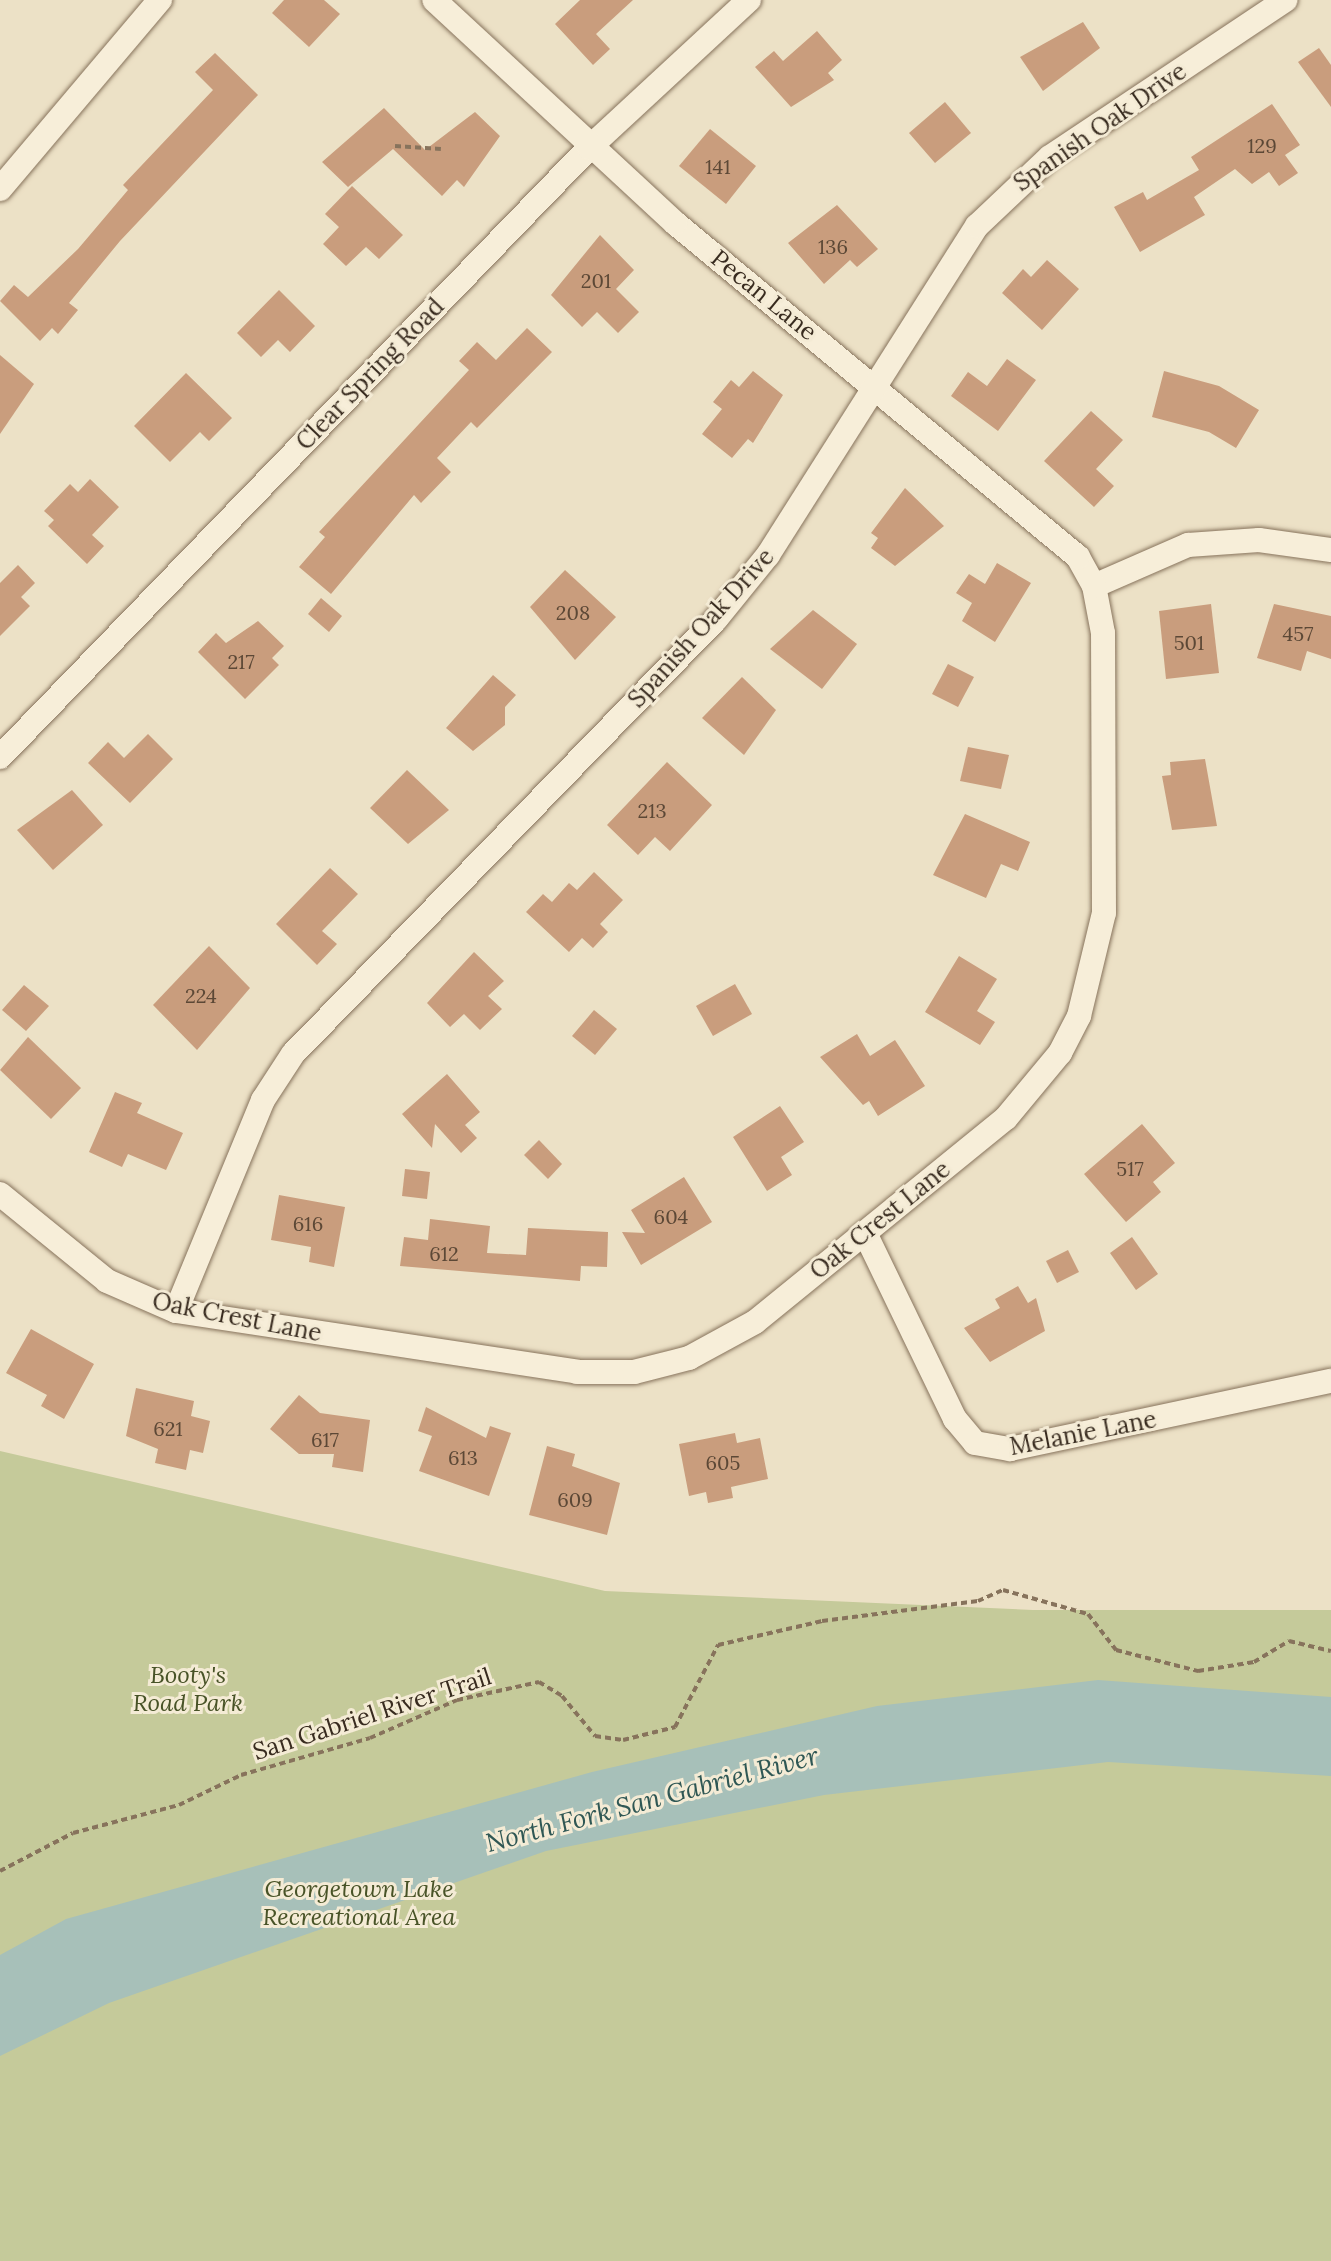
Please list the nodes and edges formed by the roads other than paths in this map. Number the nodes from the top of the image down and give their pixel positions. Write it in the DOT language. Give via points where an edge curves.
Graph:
graph roads {
  1 [pos="160,0"];
  2 [pos="434,0"];
  3 [pos="749,0"];
  4 [pos="1285,0"];
  5 [pos="589,148"];
  6 [pos="0,189"];
  7 [pos="877,388"];
  8 [pos="1331,550"];
  9 [pos="1094,586"];
  10 [pos="0,757"];
  11 [pos="0,1194"];
  12 [pos="865,1233"];
  13 [pos="176,1311"];
  14 [pos="1331,1381"];
  1 -- 6 [label="street"];
  2 -- 5 [label="street, Pecan Lane"];
  3 -- 5 [label="street, Clear Spring Road"];
  4 -- 7 [label="street, Spanish Oak Drive" via="1003,196"];
  5 -- 7 [label="street, Pecan Lane"];
  5 -- 10 [label="street, Clear Spring Road"];
  7 -- 9 [label="street, Pecan Lane" via="1060,537"];
  7 -- 13 [label="street, Spanish Oak Drive" via="768,555 716,619 293,1054 263,1100"];
  8 -- 9 [label="street" via="1259,540 1188,545"];
  9 -- 12 [label="street, Oak Crest Lane" via="1103,633 1104,913 1079,1016 1051,1065 1006,1118"];
  11 -- 13 [label="street, Oak Crest Lane" via="107,1281"];
  12 -- 13 [label="street, Oak Crest Lane" via="723,1343 634,1372 577,1372"];
  12 -- 14 [label="street, Melanie Lane" via="955,1419 975,1443 1010,1449"];
}
